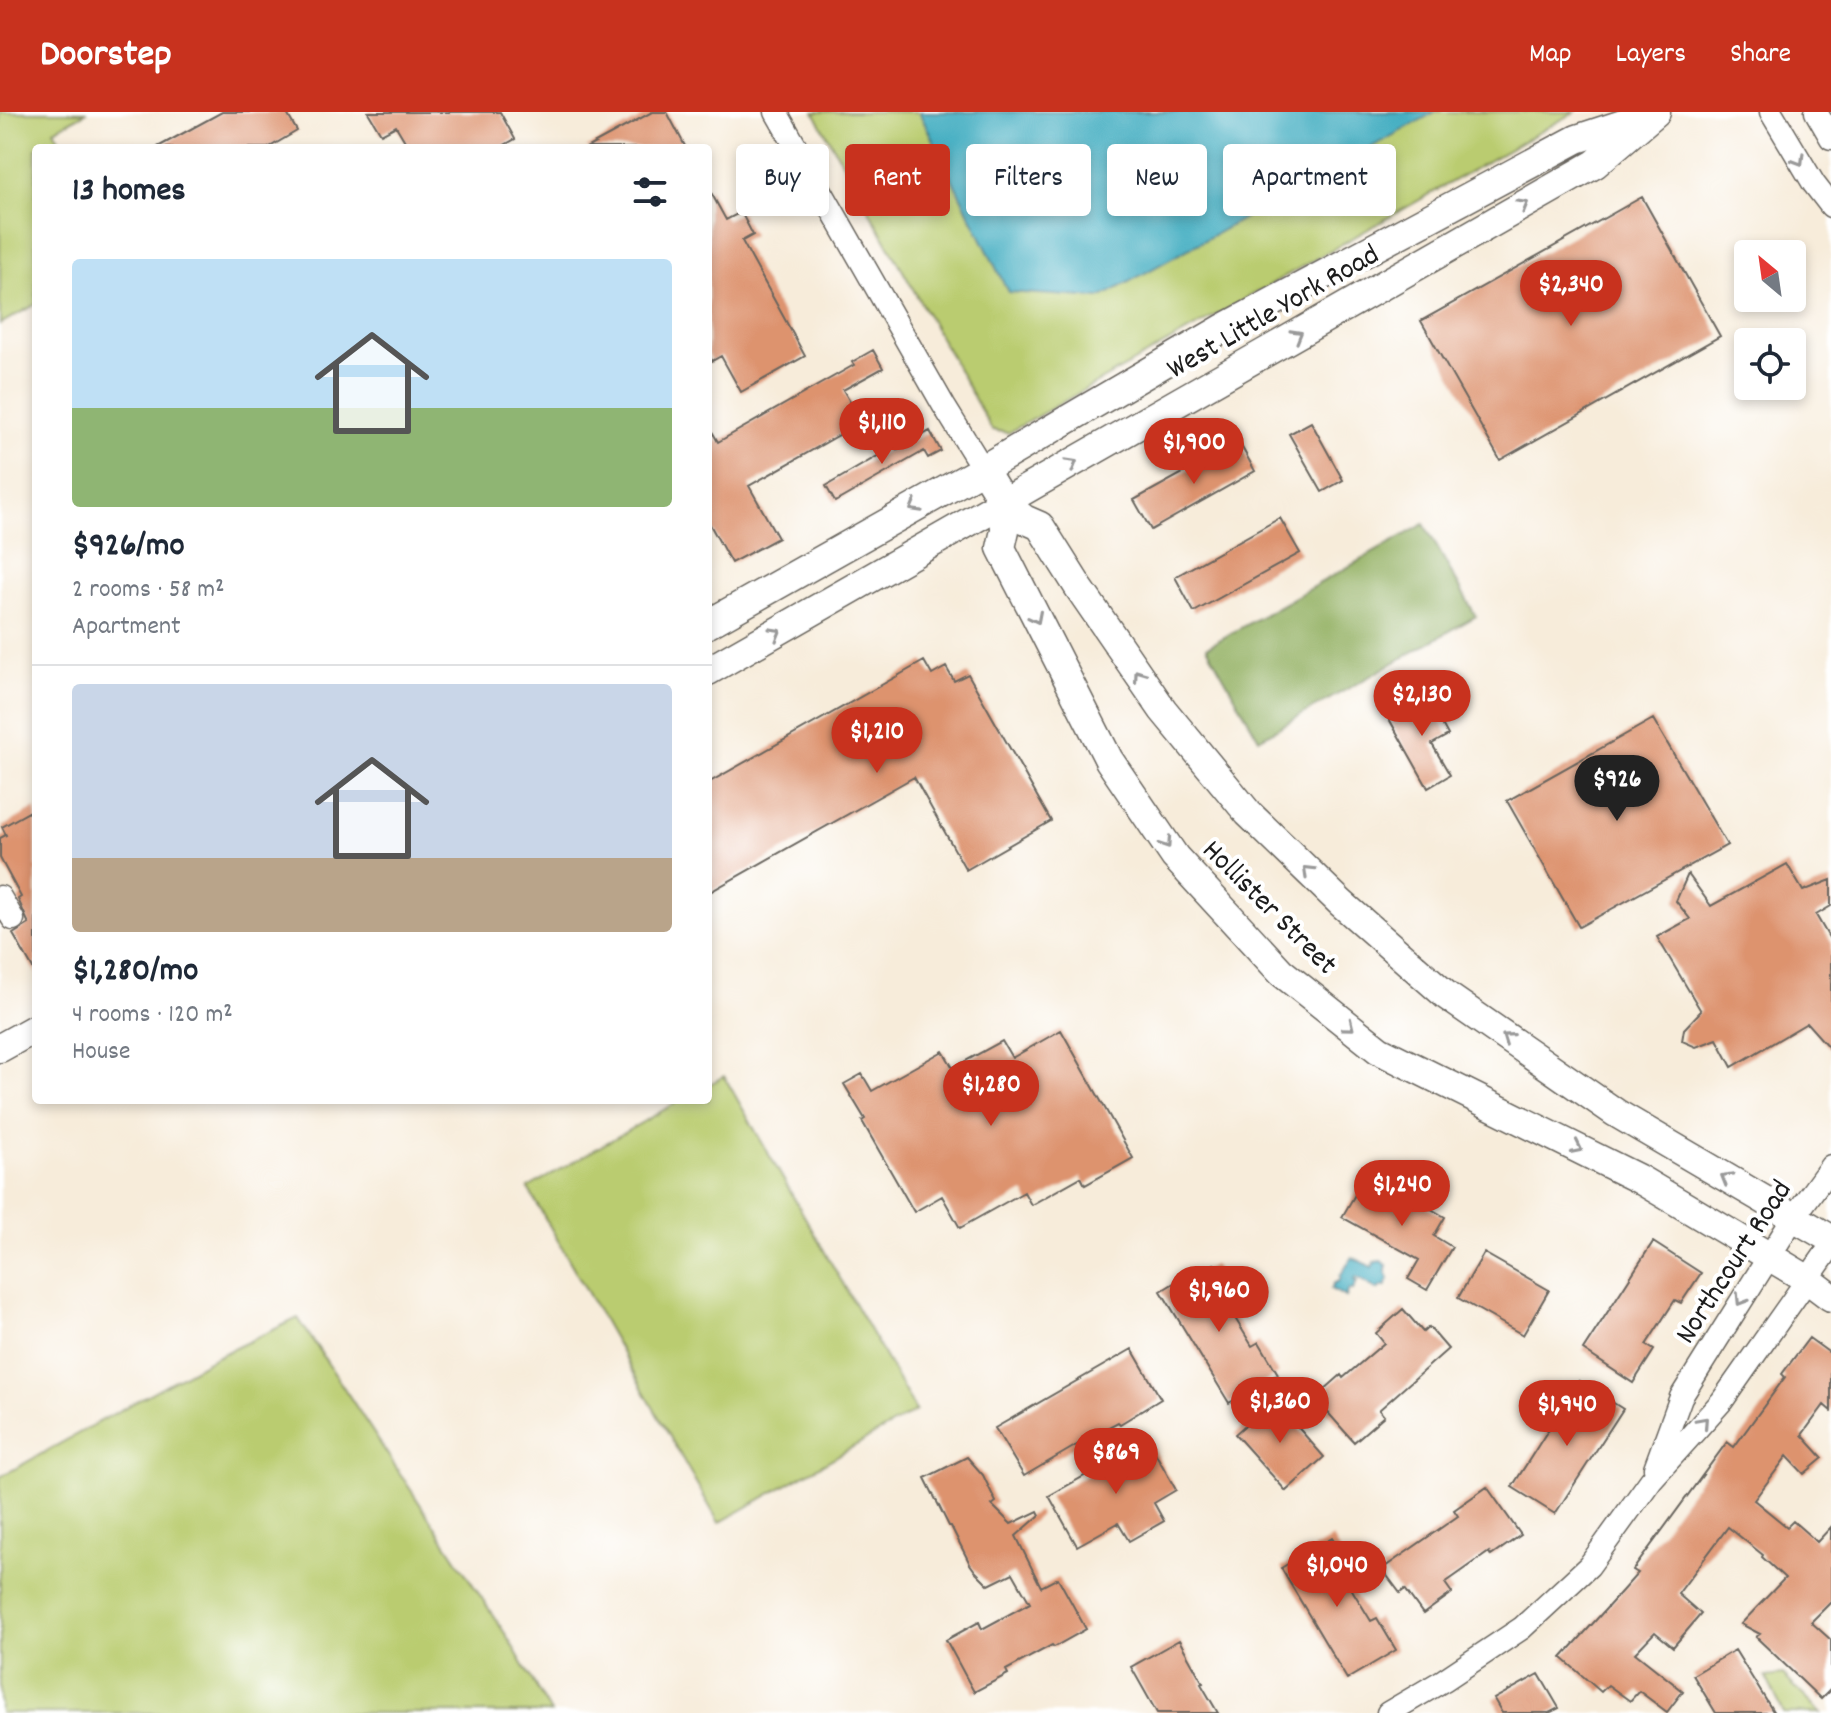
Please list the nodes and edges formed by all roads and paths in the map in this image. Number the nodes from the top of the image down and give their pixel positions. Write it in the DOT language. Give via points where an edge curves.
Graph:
graph roads {
  1 [pos="776,112"];
  2 [pos="1771,112"];
  3 [pos="1816,112"];
  4 [pos="1655,113"];
  5 [pos="1831,138"];
  6 [pos="1831,206"];
  7 [pos="983,469"];
  8 [pos="1004,503"];
  9 [pos="712,622"];
  10 [pos="712,669"];
  11 [pos="0,897"];
  12 [pos="13,919"];
  13 [pos="32,1030"];
  14 [pos="0,1048"];
  15 [pos="1831,1166"];
  16 [pos="1794,1217"];
  17 [pos="1831,1239"];
  18 [pos="1831,1246"];
  19 [pos="1768,1256"];
  20 [pos="1807,1279"];
  21 [pos="1831,1297"];
  22 [pos="1651,1480"];
  23 [pos="1388,1713"];
  1 -- 7 [label="street, Hollister Street"];
  2 -- 6 [label="street, one-way"];
  3 -- 5 [label="street"];
  4 -- 7 [label="main road, West Little York Road" via="1577,139 1224,328"];
  8 -- 4 [label="main road, West Little York Road, one-way" via="1595,164"];
  7 -- 8 [label="main road, Hollister Street"];
  7 -- 9 [label="main road, West Little York Road, one-way"];
  10 -- 8 [label="main road, West Little York Road, one-way"];
  16 -- 8 [label="main road, Hollister Street, one-way" via="1616,1113 1447,996 1341,903 1248,813 1163,710 1040,526"];
  8 -- 19 [label="main road, Hollister Street, one-way" via="1001,548 1109,760 1175,857 1281,972 1379,1050 1639,1179"];
  11 -- 12 [label="street"];
  13 -- 14 [label="main road"];
  15 -- 16 [label="street, Northcourt Road"];
  16 -- 17 [label="main road, Hollister Street"];
  16 -- 19 [label="street, Northcourt Road"];
  18 -- 20 [label="street, Northcourt Road"];
  19 -- 20 [label="main road, Hollister Street"];
  19 -- 22 [label="street, Northcourt Road, one-way" via="1681,1397"];
  20 -- 21 [label="main road, Hollister Street"];
  22 -- 20 [label="street, Northcourt Road, one-way" via="1722,1401"];
  22 -- 23 [label="street, Northcourt Road" via="1589,1566 1522,1628"];
}
